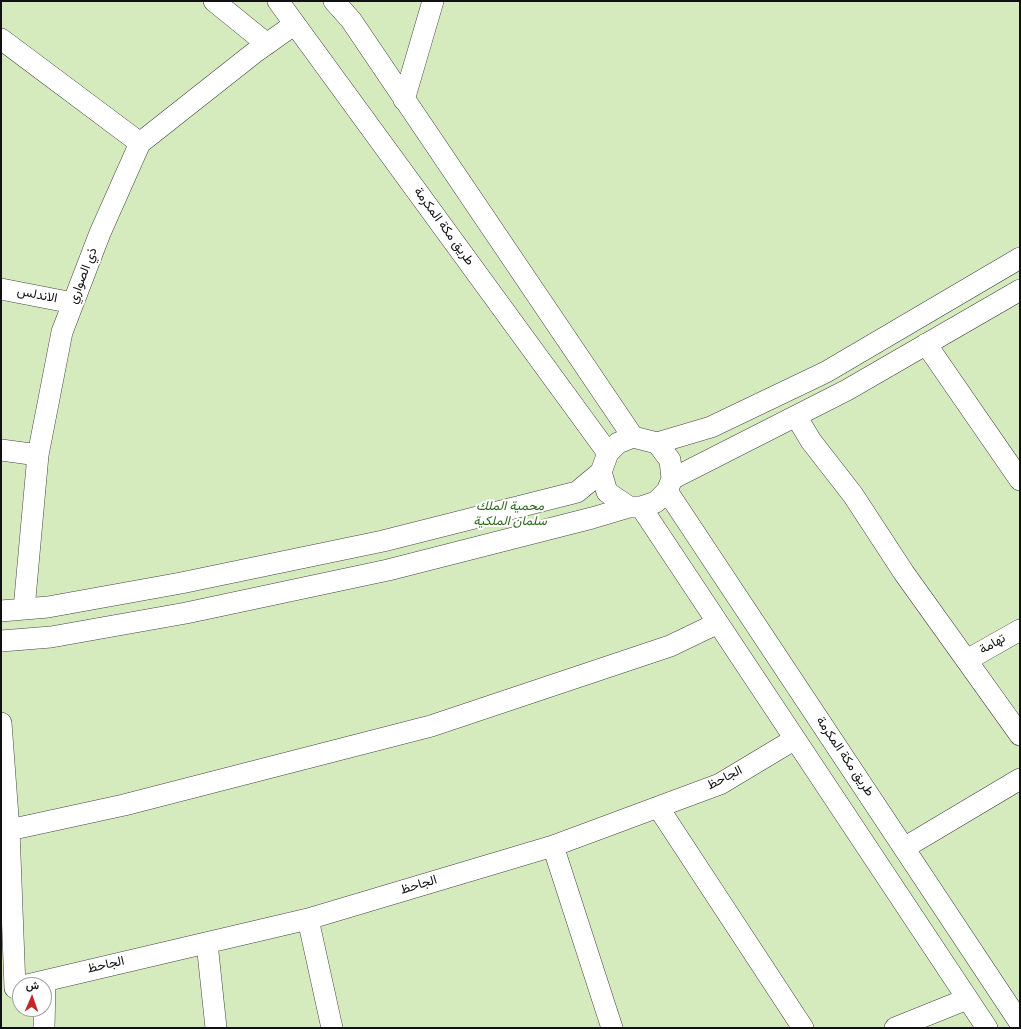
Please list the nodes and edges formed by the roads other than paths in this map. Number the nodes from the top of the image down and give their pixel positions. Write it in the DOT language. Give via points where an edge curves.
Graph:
graph roads {
  1 [pos="214,1"];
  2 [pos="278,1"];
  3 [pos="334,1"];
  4 [pos="433,1"];
  5 [pos="295,24"];
  6 [pos="1,39"];
  7 [pos="267,44"];
  8 [pos="404,100"];
  9 [pos="140,143"];
  10 [pos="1020,258"];
  11 [pos="1,289"];
  12 [pos="1020,290"];
  13 [pos="73,303"];
  14 [pos="926,344"];
  15 [pos="796,416"];
  16 [pos="633,437"];
  17 [pos="657,443"];
  18 [pos="1,450"];
  19 [pos="38,455"];
  20 [pos="604,462"];
  21 [pos="1018,474"];
  22 [pos="669,485"];
  23 [pos="635,507"];
  24 [pos="24,609"];
  25 [pos="1,611"];
  26 [pos="718,623"];
  27 [pos="1020,630"];
  28 [pos="1,641"];
  29 [pos="966,660"];
  30 [pos="1,723"];
  31 [pos="1020,735"];
  32 [pos="795,739"];
  33 [pos="1020,779"];
  34 [pos="658,807"];
  35 [pos="9,830"];
  36 [pos="554,846"];
  37 [pos="904,848"];
  38 [pos="308,919"];
  39 [pos="207,942"];
  40 [pos="21,977"];
  41 [pos="52,979"];
  42 [pos="967,999"];
  43 [pos="38,1017"];
  44 [pos="1020,1023"];
  45 [pos="44,1028"];
  46 [pos="216,1028"];
  47 [pos="332,1028"];
  48 [pos="612,1028"];
  49 [pos="804,1028"];
  50 [pos="896,1028"];
  51 [pos="987,1028"];
  1 -- 7 [label="street"];
  2 -- 5 [label="street, طريق مكة المكرمة"];
  3 -- 8 [label="street" via="351,20"];
  4 -- 8 [label="street"];
  5 -- 7 [label="street, ذي الصواري"];
  5 -- 20 [label="street, طريق مكة المكرمة"];
  6 -- 9 [label="street"];
  7 -- 9 [label="street, ذي الصواري"];
  8 -- 16 [label="street"];
  9 -- 13 [label="street, ذي الصواري"];
  10 -- 17 [label="street" via="826,372 711,428"];
  11 -- 13 [label="street, الاندلس"];
  12 -- 14 [label="street"];
  13 -- 19 [label="street, ذي الصواري" via="62,332"];
  14 -- 15 [label="street" via="848,390"];
  14 -- 21 [label="street"];
  15 -- 22 [label="street"];
  15 -- 29 [label="street"];
  16 -- 17 [label="street"];
  16 -- 20 [label="street" via="618,443"];
  17 -- 22 [label="street" via="670,460"];
  18 -- 19 [label="street"];
  19 -- 24 [label="street, ذي الصواري"];
  20 -- 23 [label="street" via="607,492"];
  20 -- 24 [label="street" via="577,492 383,541 182,583"];
  22 -- 23 [label="street" via="656,502"];
  22 -- 37 [label="street, طريق مكة المكرمة"];
  23 -- 26 [label="street"];
  23 -- 28 [label="street" via="388,570 186,613 51,637"];
  24 -- 25 [label="street"];
  26 -- 32 [label="street"];
  26 -- 35 [label="street" via="670,646 432,726 124,805"];
  27 -- 29 [label="street, تهامة"];
  29 -- 31 [label="street"];
  30 -- 35 [label="street"];
  32 -- 34 [label="street, الجاحظ" via="720,784"];
  32 -- 42 [label="street"];
  33 -- 37 [label="street"];
  34 -- 36 [label="street, الجاحظ"];
  34 -- 49 [label="street"];
  35 -- 40 [label="street"];
  36 -- 38 [label="street, الجاحظ"];
  36 -- 48 [label="street"];
  37 -- 44 [label="street, طريق مكة المكرمة"];
  38 -- 39 [label="street, الجاحظ"];
  38 -- 47 [label="street"];
  39 -- 41 [label="street, الجاحظ"];
  39 -- 46 [label="street"];
  42 -- 50 [label="street"];
  42 -- 51 [label="street"];
  43 -- 45 [label="street"];
}
